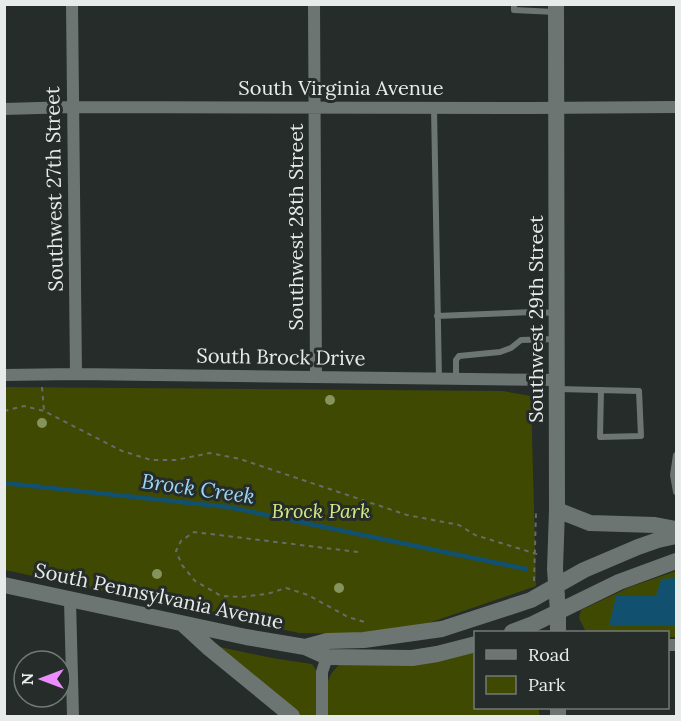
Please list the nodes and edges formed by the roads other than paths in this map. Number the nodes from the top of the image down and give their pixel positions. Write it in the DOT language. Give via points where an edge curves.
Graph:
graph roads {
  1 [pos="72,4"];
  2 [pos="314,4"];
  3 [pos="514,4"];
  4 [pos="556,8"];
  5 [pos="73,107"];
  6 [pos="314,107"];
  7 [pos="676,107"];
  8 [pos="434,108"];
  9 [pos="556,108"];
  10 [pos="4,109"];
  11 [pos="557,313"];
  12 [pos="437,316"];
  13 [pos="557,339"];
  14 [pos="76,374"];
  15 [pos="4,375"];
  16 [pos="316,377"];
  17 [pos="439,379"];
  18 [pos="456,379"];
  19 [pos="557,384"];
  20 [pos="601,390"];
  21 [pos="676,455"];
  22 [pos="676,492"];
  23 [pos="557,510"];
  24 [pos="676,529"];
  25 [pos="676,536"];
  26 [pos="676,561"];
  27 [pos="4,585"];
  28 [pos="557,585"];
  29 [pos="70,600"];
  30 [pos="183,624"];
  31 [pos="562,626"];
  32 [pos="524,631"];
  33 [pos="474,645"];
  34 [pos="305,647"];
  35 [pos="327,657"];
  36 [pos="73,717"];
  37 [pos="292,717"];
  38 [pos="322,717"];
  1 -- 5 [label="street, Southwest 27th Street"];
  2 -- 6 [label="street, Southwest 28th Street"];
  3 -- 4 [label="lane" via="514,10"];
  4 -- 9 [label="main road, Southwest 29th Street"];
  5 -- 6 [label="street, South Virginia Avenue"];
  5 -- 10 [label="street, South Virginia Avenue"];
  5 -- 14 [label="street, Southwest 27th Street"];
  6 -- 8 [label="street, South Virginia Avenue"];
  6 -- 16 [label="street, Southwest 28th Street"];
  7 -- 9 [label="street, South Virginia Avenue"];
  8 -- 9 [label="street, South Virginia Avenue"];
  8 -- 12 [label="lane"];
  9 -- 11 [label="main road, Southwest 29th Street"];
  11 -- 12 [label="lane"];
  11 -- 13 [label="main road, Southwest 29th Street"];
  12 -- 17 [label="lane"];
  13 -- 18 [label="lane" via="521,340 500,351 459,356"];
  13 -- 19 [label="main road, Southwest 29th Street"];
  14 -- 15 [label="street, South Brock Drive"];
  14 -- 16 [label="street, South Brock Drive"];
  16 -- 17 [label="street, South Brock Drive"];
  17 -- 18 [label="street, South Brock Drive"];
  18 -- 19 [label="street, South Brock Drive"];
  19 -- 20 [label="lane"];
  19 -- 23 [label="main road, Southwest 29th Street"];
  20 -- 20 [label="lane" via="639,392 640,436 600,437"];
  21 -- 22 [label="lane"];
  23 -- 24 [label="main road" via="590,523"];
  23 -- 28 [label="main road, Southwest 29th Street"];
  25 -- 28 [label="main road, South Pennsylvania Avenue" via="584,570"];
  26 -- 31 [label="main road" via="619,582"];
  27 -- 29 [label="main road, South Pennsylvania Avenue"];
  28 -- 31 [label="main road, Southwest 29th Street"];
  28 -- 34 [label="main road, South Pennsylvania Avenue" via="531,600 442,628"];
  29 -- 30 [label="main road, South Pennsylvania Avenue"];
  29 -- 36 [label="street"];
  30 -- 34 [label="main road, South Pennsylvania Avenue"];
  30 -- 37 [label="main road"];
  31 -- 32 [label="main road"];
  33 -- 35 [label="main road, South Pennsylvania Avenue" via="412,658"];
  34 -- 35 [label="main road, South Pennsylvania Avenue"];
  35 -- 38 [label="street" via="322,672"];
}
